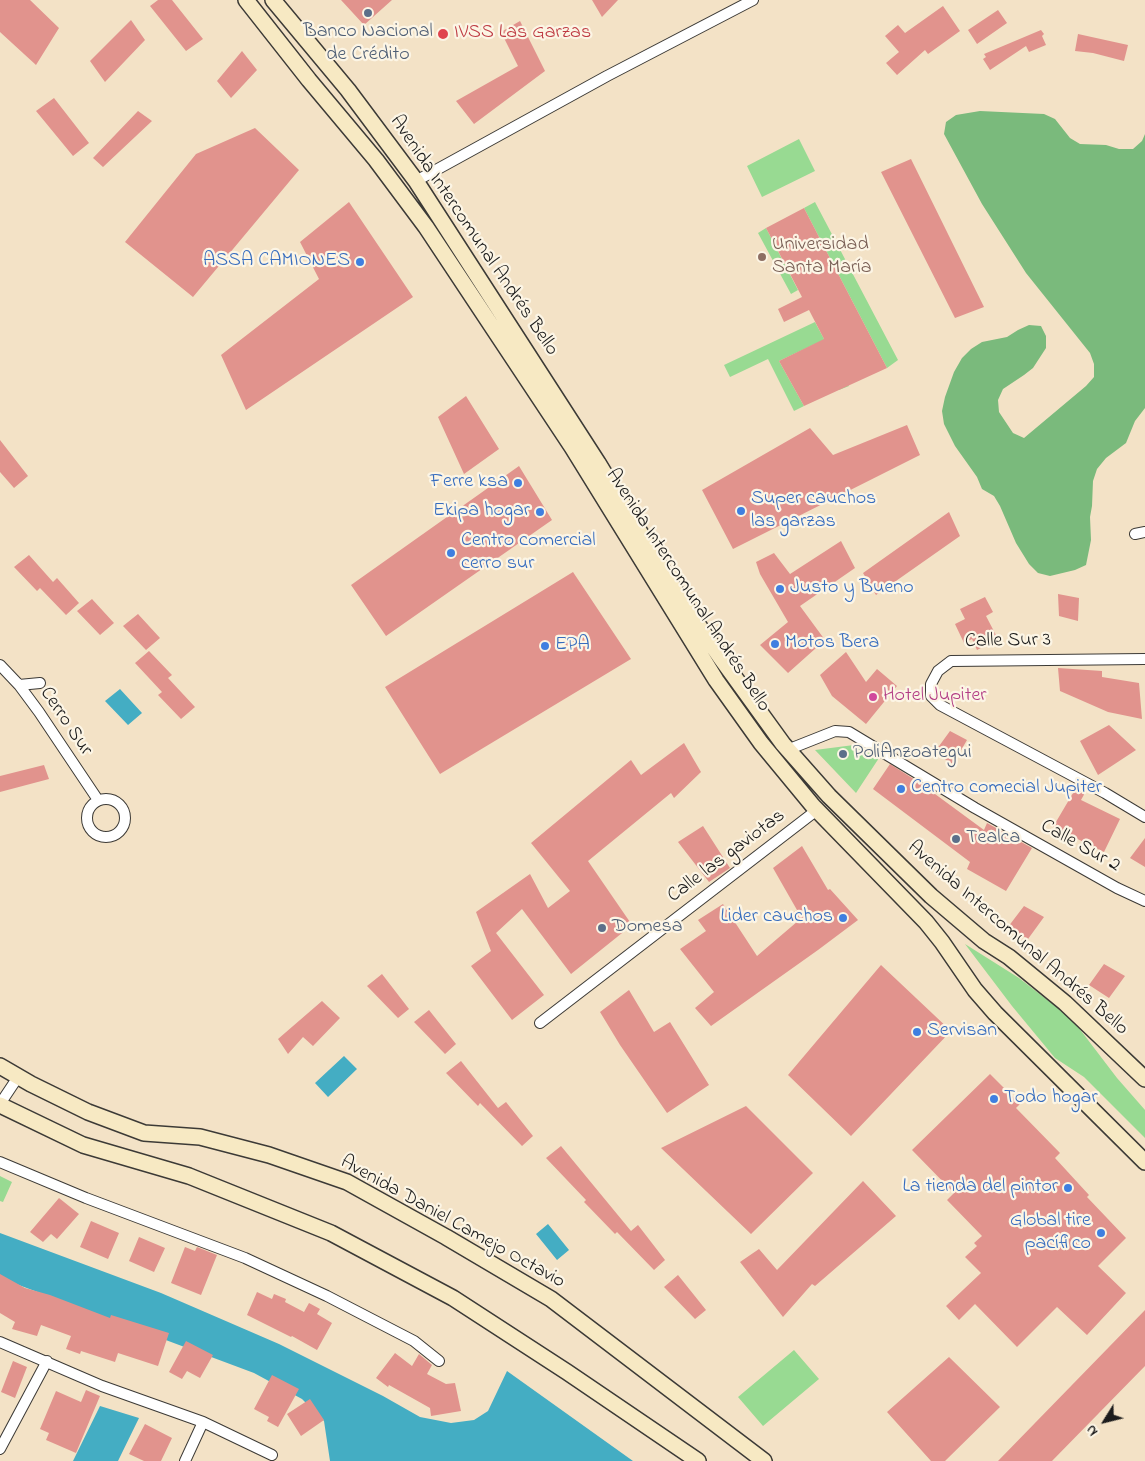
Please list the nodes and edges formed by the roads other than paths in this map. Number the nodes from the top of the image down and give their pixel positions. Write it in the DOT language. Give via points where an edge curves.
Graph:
graph roads {
  1 [pos="246,0"];
  2 [pos="273,0"];
  3 [pos="753,0"];
  4 [pos="416,181"];
  5 [pos="1145,659"];
  6 [pos="0,665"];
  7 [pos="40,683"];
  8 [pos="19,685"];
  9 [pos="787,750"];
  10 [pos="98,800"];
  11 [pos="817,810"];
  12 [pos="1145,817"];
  13 [pos="1145,901"];
  14 [pos="540,1023"];
  15 [pos="0,1066"];
  16 [pos="18,1076"];
  17 [pos="1145,1079"];
  18 [pos="0,1104"];
  19 [pos="0,1162"];
  20 [pos="1145,1162"];
  21 [pos="0,1342"];
  22 [pos="439,1361"];
  23 [pos="47,1362"];
  24 [pos="203,1422"];
  25 [pos="0,1449"];
  26 [pos="272,1455"];
  27 [pos="185,1461"];
  28 [pos="698,1461"];
  29 [pos="764,1461"];
  1 -- 11 [label="main road, Avenida Intercomunal Andrés Bello" via="426,227 572,447 716,680 784,773"];
  2 -- 4 [label="main road, Avenida Intercomunal Andrés Bello"];
  3 -- 4 [label="street"];
  4 -- 9 [label="main road, Avenida Intercomunal Andrés Bello" via="593,454 707,639"];
  5 -- 12 [label="street, Calle Sur 3" via="951,660 938,671 931,684 931,696 940,705"];
  6 -- 8 [label="street, Cerro Sur"];
  7 -- 8 [label="street"];
  8 -- 10 [label="street, Cerro Sur"];
  9 -- 13 [label="street, Calle Sur 2" via="835,731 849,732 975,808"];
  9 -- 17 [label="main road, Avenida Intercomunal Andrés Bello" via="829,796 932,896 978,936 1065,1002"];
  11 -- 14 [label="street, Calle las gaviotas"];
  11 -- 20 [label="main road, Avenida Intercomunal Andrés Bello" via="926,922 995,1013"];
  15 -- 16 [label="main road, Avenida Daniel Camejo Octavio"];
  16 -- 18 [label="street"];
  16 -- 29 [label="main road, Avenida Daniel Camejo Octavio" via="88,1112 144,1133 200,1138 270,1155 347,1182 551,1300"];
  18 -- 28 [label="main road" via="83,1145 189,1176 331,1233 453,1298"];
  19 -- 22 [label="street" via="245,1258 414,1341"];
  21 -- 23 [label="street"];
  23 -- 24 [label="street" via="102,1386"];
  23 -- 25 [label="street"];
  24 -- 26 [label="street"];
  24 -- 27 [label="street"];
}
